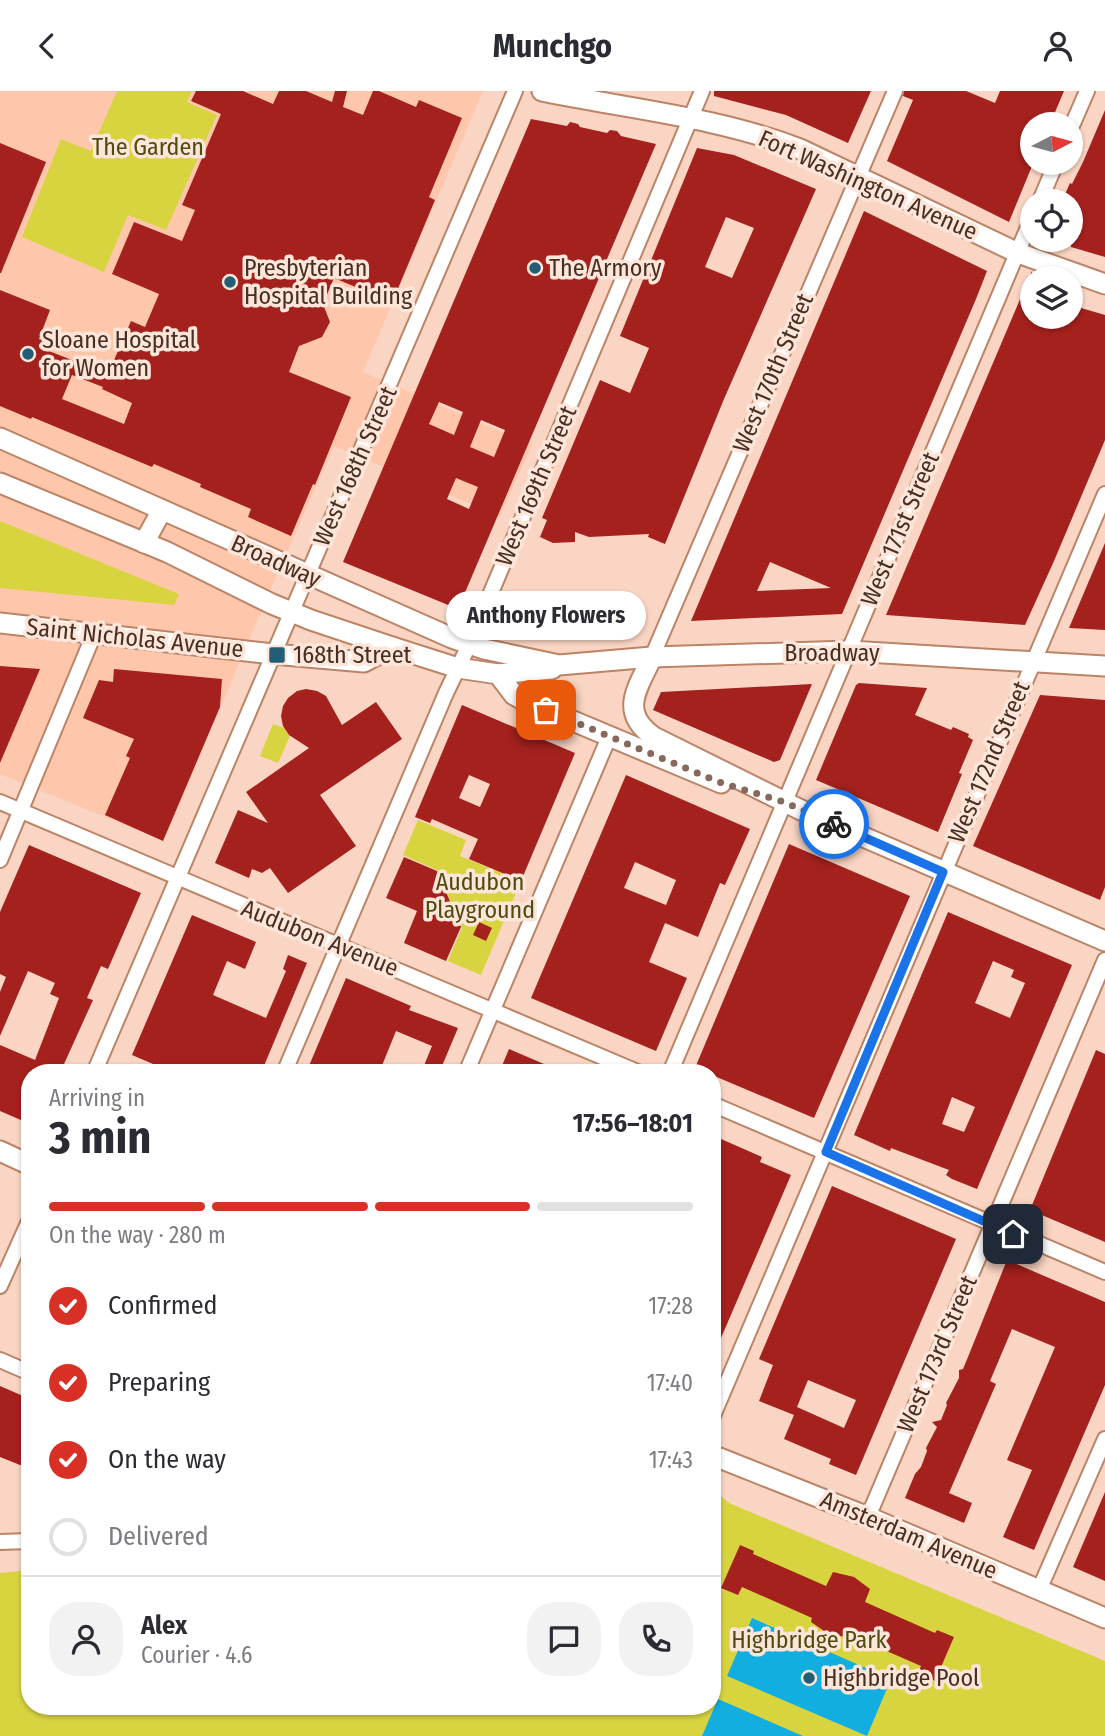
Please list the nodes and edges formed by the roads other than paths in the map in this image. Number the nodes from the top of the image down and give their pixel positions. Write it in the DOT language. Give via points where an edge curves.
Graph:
graph roads {
  1 [pos="515,91"];
  2 [pos="542,91"];
  3 [pos="702,91"];
  4 [pos="895,91"];
  5 [pos="1087,91"];
  6 [pos="1078,112"];
  7 [pos="691,119"];
  8 [pos="857,176"];
  9 [pos="1020,248"];
  10 [pos="1018,253"];
  11 [pos="1105,284"];
  12 [pos="0,438"];
  13 [pos="0,483"];
  14 [pos="1105,494"];
  15 [pos="162,510"];
  16 [pos="144,543"];
  17 [pos="307,575"];
  18 [pos="291,612"];
  19 [pos="0,623"];
  20 [pos="93,634"];
  21 [pos="469,645"];
  22 [pos="391,647"];
  23 [pos="849,651"];
  24 [pos="273,654"];
  25 [pos="652,657"];
  26 [pos="1033,661"];
  27 [pos="559,665"];
  28 [pos="1105,666"];
  29 [pos="458,668"];
  30 [pos="498,674"];
  31 [pos="609,737"];
  32 [pos="0,802"];
  33 [pos="784,802"];
  34 [pos="21,810"];
  35 [pos="0,860"];
  36 [pos="943,872"];
  37 [pos="177,879"];
  38 [pos="1105,941"];
  39 [pos="337,946"];
  40 [pos="1105,960"];
  41 [pos="492,1010"];
  42 [pos="98,1064"];
  43 [pos="288,1064"];
  44 [pos="470,1064"];
  45 [pos="619,1064"];
  46 [pos="674,1064"];
  47 [pos="721,1108"];
  48 [pos="0,1151"];
  49 [pos="826,1152"];
  50 [pos="21,1160"];
  51 [pos="992,1225"];
  52 [pos="21,1239"];
  53 [pos="1105,1272"];
  54 [pos="0,1286"];
  55 [pos="0,1360"];
  56 [pos="21,1369"];
  57 [pos="721,1397"];
  58 [pos="1105,1439"];
  59 [pos="721,1459"];
  60 [pos="867,1517"];
  61 [pos="21,1541"];
  62 [pos="0,1542"];
  63 [pos="1039,1590"];
  64 [pos="1105,1618"];
  1 -- 17 [label="street, West 168th Street"];
  2 -- 7 [label="main road, Fort Washington Avenue"];
  3 -- 7 [label="street, West 169th Street"];
  4 -- 8 [label="street, West 170th Street"];
  5 -- 6 [label="street"];
  7 -- 8 [label="main road, Fort Washington Avenue" via="765,136"];
  7 -- 21 [label="street, West 169th Street"];
  8 -- 10 [label="main road, Fort Washington Avenue"];
  8 -- 25 [label="street, West 170th Street"];
  9 -- 10 [label="street, West 171st Street"];
  10 -- 11 [label="main road, Fort Washington Avenue"];
  10 -- 23 [label="street, West 171st Street"];
  12 -- 15 [label="main road, Broadway"];
  13 -- 16 [label="main road, Broadway"];
  14 -- 26 [label="street, West 172nd Street"];
  15 -- 16 [label="main road"];
  15 -- 17 [label="main road, Broadway"];
  16 -- 18 [label="main road, Broadway"];
  17 -- 18 [label="street, West 168th Street"];
  17 -- 21 [label="main road, Broadway"];
  18 -- 22 [label="main road, Broadway"];
  18 -- 24 [label="street, West 168th Street"];
  19 -- 20 [label="main road, Saint Nicholas Avenue"];
  20 -- 24 [label="main road, Saint Nicholas Avenue"];
  20 -- 34 [label="street"];
  21 -- 27 [label="main road, Broadway"];
  21 -- 29 [label="street, West 169th Street"];
  22 -- 24 [label="main road, Saint Nicholas Avenue" via="364,662"];
  22 -- 29 [label="main road, Broadway"];
  23 -- 25 [label="main road, Broadway"];
  23 -- 26 [label="main road, Broadway"];
  23 -- 33 [label="street, West 171st Street"];
  24 -- 37 [label="street, West 168th Street"];
  25 -- 27 [label="main road, Broadway"];
  25 -- 33 [label="main road" via="635,696 634,714 640,726"];
  26 -- 28 [label="main road, Broadway"];
  26 -- 36 [label="street, West 172nd Street"];
  27 -- 30 [label="main road, Broadway"];
  29 -- 30 [label="main road, Broadway"];
  29 -- 39 [label="street, West 169th Street"];
  30 -- 31 [label="main road" via="514,695"];
  31 -- 33 [label="main road" via="719,782"];
  31 -- 41 [label="street"];
  32 -- 34 [label="street, Audubon Avenue"];
  33 -- 36 [label="main road"];
  33 -- 46 [label="street, West 171st Street"];
  34 -- 35 [label="street"];
  34 -- 37 [label="street, Audubon Avenue"];
  36 -- 38 [label="main road"];
  36 -- 49 [label="street, West 172nd Street"];
  37 -- 39 [label="street, Audubon Avenue"];
  37 -- 42 [label="street, West 168th Street"];
  39 -- 41 [label="street, Audubon Avenue"];
  39 -- 43 [label="street, West 169th Street"];
  40 -- 51 [label="street, West 173rd Street"];
  41 -- 44 [label="street"];
  41 -- 45 [label="street, Audubon Avenue"];
  47 -- 49 [label="street"];
  48 -- 50 [label="main road"];
  49 -- 51 [label="street"];
  49 -- 57 [label="street, West 172nd Street"];
  51 -- 53 [label="street"];
  51 -- 60 [label="street, West 173rd Street"];
  52 -- 54 [label="street"];
  55 -- 56 [label="street"];
  58 -- 63 [label="street"];
  59 -- 60 [label="main road, Amsterdam Avenue"];
  60 -- 63 [label="main road, Amsterdam Avenue"];
  61 -- 62 [label="street"];
  63 -- 64 [label="main road, Amsterdam Avenue"];
}
